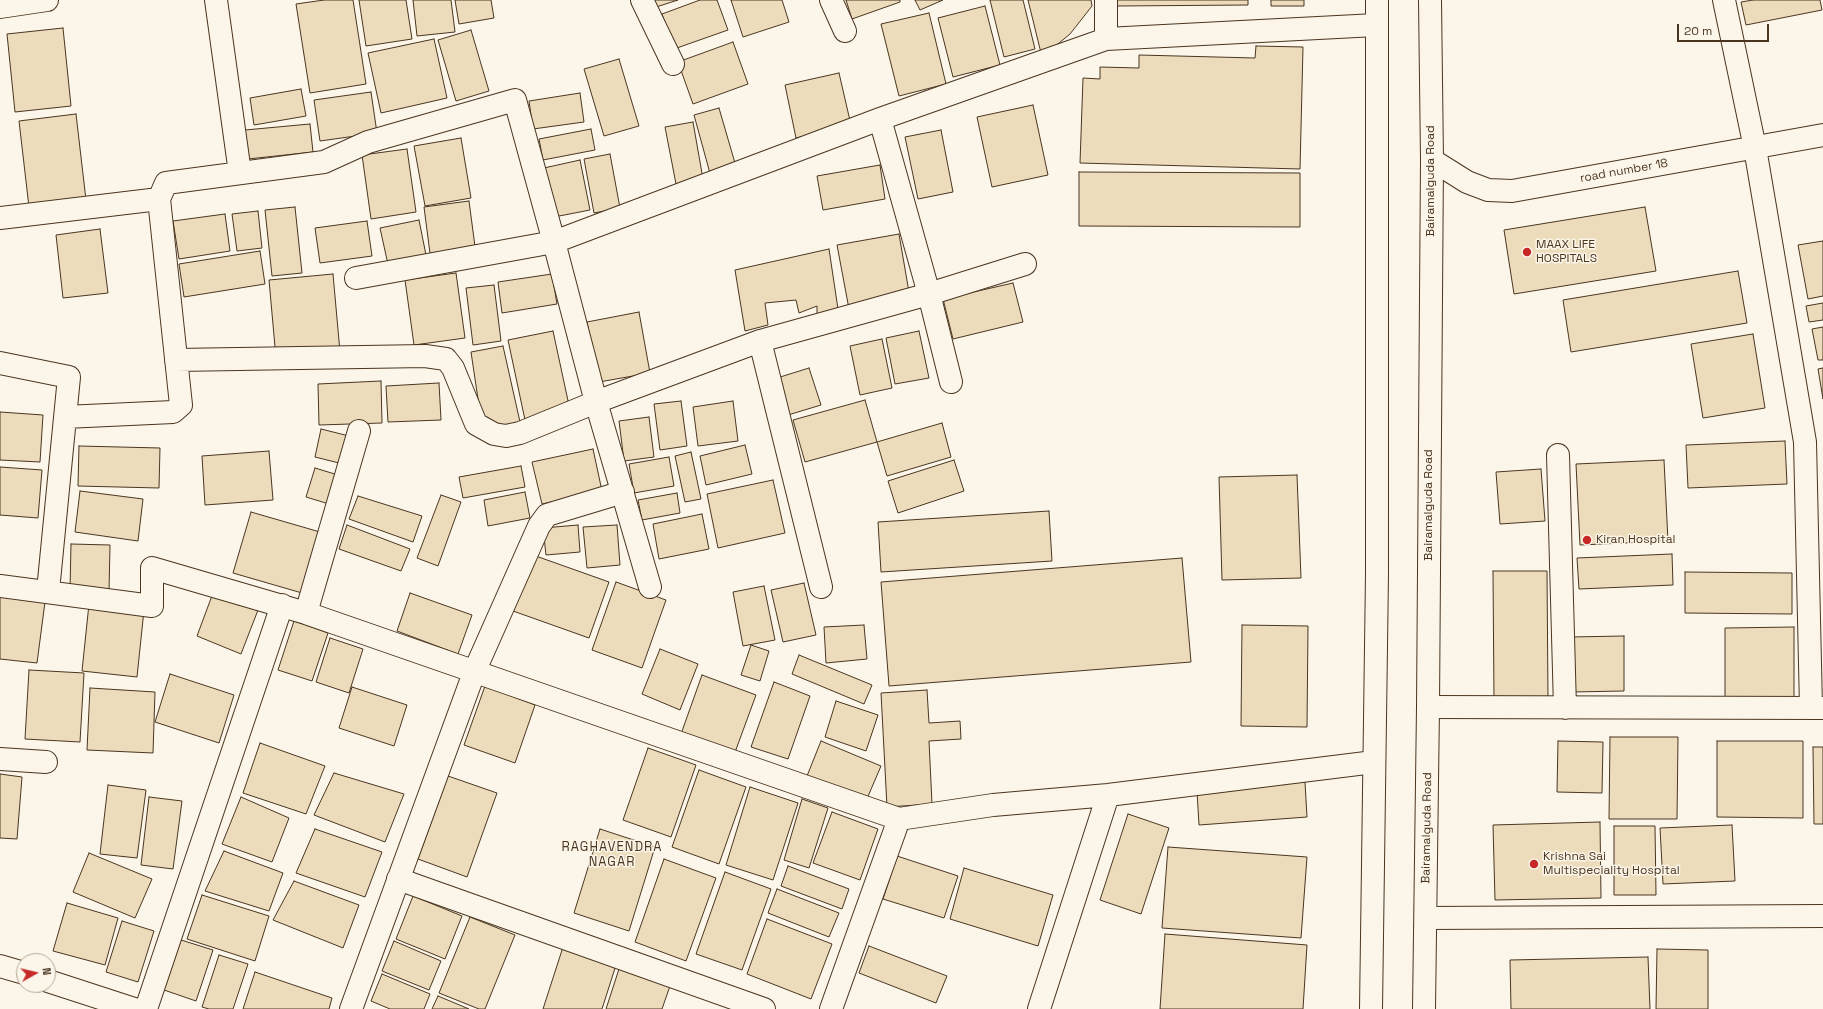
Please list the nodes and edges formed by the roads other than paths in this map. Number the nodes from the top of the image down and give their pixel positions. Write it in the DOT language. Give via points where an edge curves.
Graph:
graph roads {
  1 [pos="47,0"];
  2 [pos="216,0"];
  3 [pos="642,0"];
  4 [pos="831,0"];
  5 [pos="1106,0"];
  6 [pos="1376,0"];
  7 [pos="1430,0"];
  8 [pos="1724,0"];
  9 [pos="0,7"];
  10 [pos="1376,25"];
  11 [pos="845,31"];
  12 [pos="1106,39"];
  13 [pos="673,64"];
  14 [pos="880,119"];
  15 [pos="1823,135"];
  16 [pos="1755,148"];
  17 [pos="1432,160"];
  18 [pos="240,173"];
  19 [pos="159,198"];
  20 [pos="0,218"];
  21 [pos="554,242"];
  22 [pos="1025,264"];
  23 [pos="356,278"];
  24 [pos="929,294"];
  25 [pos="760,341"];
  26 [pos="176,360"];
  27 [pos="0,363"];
  28 [pos="951,382"];
  29 [pos="596,402"];
  30 [pos="65,417"];
  31 [pos="359,431"];
  32 [pos="1558,455"];
  33 [pos="623,492"];
  34 [pos="0,586"];
  35 [pos="650,587"];
  36 [pos="822,587"];
  37 [pos="48,592"];
  38 [pos="282,605"];
  39 [pos="306,612"];
  40 [pos="475,670"];
  41 [pos="1428,707"];
  42 [pos="1566,708"];
  43 [pos="1817,708"];
  44 [pos="0,759"];
  45 [pos="46,762"];
  46 [pos="1374,762"];
  47 [pos="1108,795"];
  48 [pos="899,819"];
  49 [pos="398,880"];
  50 [pos="1823,916"];
  51 [pos="1426,918"];
  52 [pos="0,966"];
  53 [pos="16,971"];
  54 [pos="56,984"];
  55 [pos="134,1009"];
  56 [pos="146,1009"];
  57 [pos="351,1009"];
  58 [pos="764,1009"];
  59 [pos="831,1009"];
  60 [pos="1039,1009"];
  61 [pos="1371,1009"];
  62 [pos="1424,1009"];
  1 -- 9 [label="street"];
  2 -- 18 [label="street"];
  3 -- 13 [label="street"];
  4 -- 11 [label="street"];
  5 -- 12 [label="street"];
  6 -- 10 [label="street"];
  7 -- 17 [label="street, Bairamalguda Road"];
  8 -- 16 [label="street"];
  10 -- 12 [label="street"];
  10 -- 46 [label="street" via="1377,574"];
  12 -- 14 [label="street"];
  14 -- 21 [label="street"];
  14 -- 24 [label="street"];
  15 -- 16 [label="street, road number 18"];
  16 -- 17 [label="street, road number 18" via="1512,191 1488,190 1468,182"];
  16 -- 43 [label="street" via="1805,442"];
  17 -- 41 [label="street, Bairamalguda Road"];
  18 -- 19 [label="street" via="166,183"];
  18 -- 21 [label="street" via="324,162 368,142 515,100"];
  19 -- 20 [label="street"];
  19 -- 26 [label="street"];
  21 -- 23 [label="street"];
  21 -- 29 [label="street"];
  22 -- 24 [label="street"];
  24 -- 25 [label="street"];
  24 -- 28 [label="street"];
  25 -- 29 [label="street"];
  25 -- 36 [label="street"];
  26 -- 29 [label="street" via="425,356 446,359 453,368 476,424 494,434 506,436 520,433"];
  26 -- 30 [label="street" via="180,405 173,412"];
  27 -- 30 [label="street" via="68,377"];
  29 -- 33 [label="street"];
  30 -- 37 [label="street"];
  31 -- 39 [label="street"];
  32 -- 42 [label="street"];
  33 -- 35 [label="street"];
  33 -- 40 [label="street" via="547,515 539,526"];
  34 -- 37 [label="street"];
  37 -- 38 [label="street" via="152,606 152,568"];
  38 -- 39 [label="street"];
  38 -- 56 [label="street"];
  39 -- 40 [label="street"];
  40 -- 48 [label="street"];
  40 -- 49 [label="street"];
  41 -- 42 [label="street"];
  41 -- 51 [label="street, Bairamalguda Road"];
  42 -- 43 [label="street"];
  44 -- 45 [label="street"];
  46 -- 47 [label="street"];
  46 -- 61 [label="street"];
  47 -- 48 [label="street" via="993,805"];
  47 -- 60 [label="street"];
  48 -- 59 [label="street"];
  49 -- 57 [label="street"];
  49 -- 58 [label="street"];
  50 -- 51 [label="street"];
  51 -- 62 [label="street, Bairamalguda Road"];
  52 -- 53 [label="street"];
  54 -- 55 [label="street"];
}
